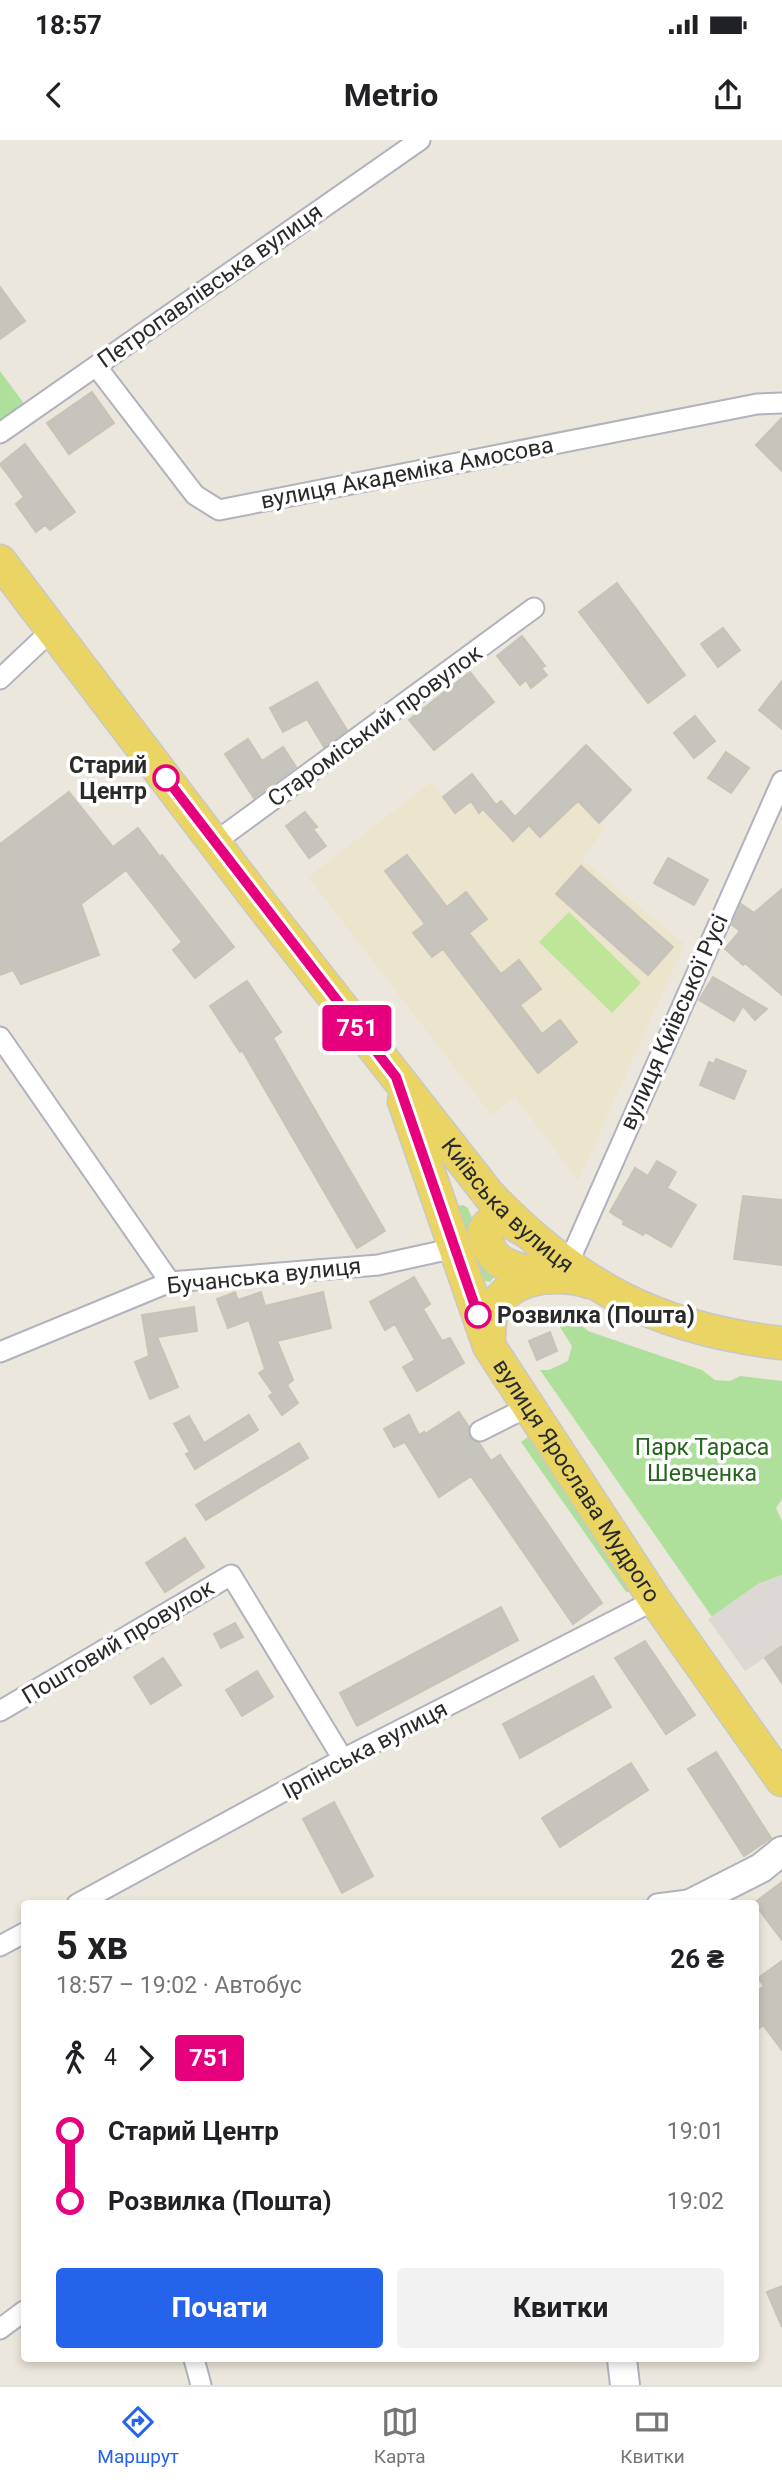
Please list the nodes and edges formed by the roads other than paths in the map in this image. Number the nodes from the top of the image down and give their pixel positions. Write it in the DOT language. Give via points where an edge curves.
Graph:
graph roads {
  1 [pos="420,140"];
  2 [pos="96,366"];
  3 [pos="782,403"];
  4 [pos="0,433"];
  5 [pos="0,561"];
  6 [pos="534,608"];
  7 [pos="53,629"];
  8 [pos="0,679"];
  9 [pos="782,781"];
  10 [pos="215,842"];
  11 [pos="0,1037"];
  12 [pos="396,1077"];
  13 [pos="526,1230"];
  14 [pos="456,1248"];
  15 [pos="558,1271"];
  16 [pos="170,1282"];
  17 [pos="782,1343"];
  18 [pos="489,1346"];
  19 [pos="0,1352"];
  20 [pos="528,1407"];
  21 [pos="480,1431"];
  22 [pos="655,1600"];
  23 [pos="0,1711"];
  24 [pos="343,1759"];
  25 [pos="782,1780"];
  26 [pos="782,1851"];
  27 [pos="84,1900"];
  28 [pos="698,1900"];
  29 [pos="21,1935"];
  30 [pos="0,1946"];
  31 [pos="21,2313"];
  32 [pos="0,2329"];
  33 [pos="195,2362"];
  34 [pos="622,2362"];
  35 [pos="201,2385"];
  36 [pos="625,2385"];
  1 -- 2 [label="street, Петропавлівська вулиця"];
  2 -- 3 [label="street, вулиця Академіка Амосова" via="195,495 219,510 757,404"];
  2 -- 4 [label="street, Петропавлівська вулиця"];
  5 -- 7 [label="main road, Київська вулиця"];
  6 -- 10 [label="street, Староміський провулок"];
  7 -- 8 [label="street"];
  7 -- 10 [label="main road, Київська вулиця"];
  9 -- 15 [label="street, вулиця Київської Русі"];
  10 -- 12 [label="main road, Київська вулиця"];
  11 -- 16 [label="street"];
  12 -- 13 [label="main road, Київська вулиця" via="489,1195"];
  12 -- 14 [label="main road, вулиця Ярослава Мудрого"];
  13 -- 15 [label="main road, Київська вулиця"];
  13 -- 15 [label="main road" via="506,1219 489,1223 484,1231 489,1251 503,1264"];
  14 -- 16 [label="street, Бучанська вулиця" via="378,1265"];
  14 -- 18 [label="main road, вулиця Ярослава Мудрого"];
  15 -- 17 [label="main road, Київська вулиця" via="674,1321"];
  15 -- 18 [label="main road" via="521,1284 501,1298 490,1318"];
  16 -- 19 [label="street, Бучанська вулиця"];
  18 -- 20 [label="main road, вулиця Ярослава Мудрого"];
  20 -- 21 [label="street"];
  20 -- 22 [label="main road, вулиця Ярослава Мудрого"];
  22 -- 24 [label="street, Ірпінська вулиця"];
  22 -- 25 [label="main road, вулиця Ярослава Мудрого"];
  23 -- 24 [label="street, Поштовий провулок" via="231,1575"];
  24 -- 27 [label="street, Ірпінська вулиця"];
  26 -- 28 [label="street" via="732,1885"];
  29 -- 30 [label="street"];
  31 -- 32 [label="street"];
  33 -- 35 [label="street"];
  34 -- 36 [label="street"];
}
